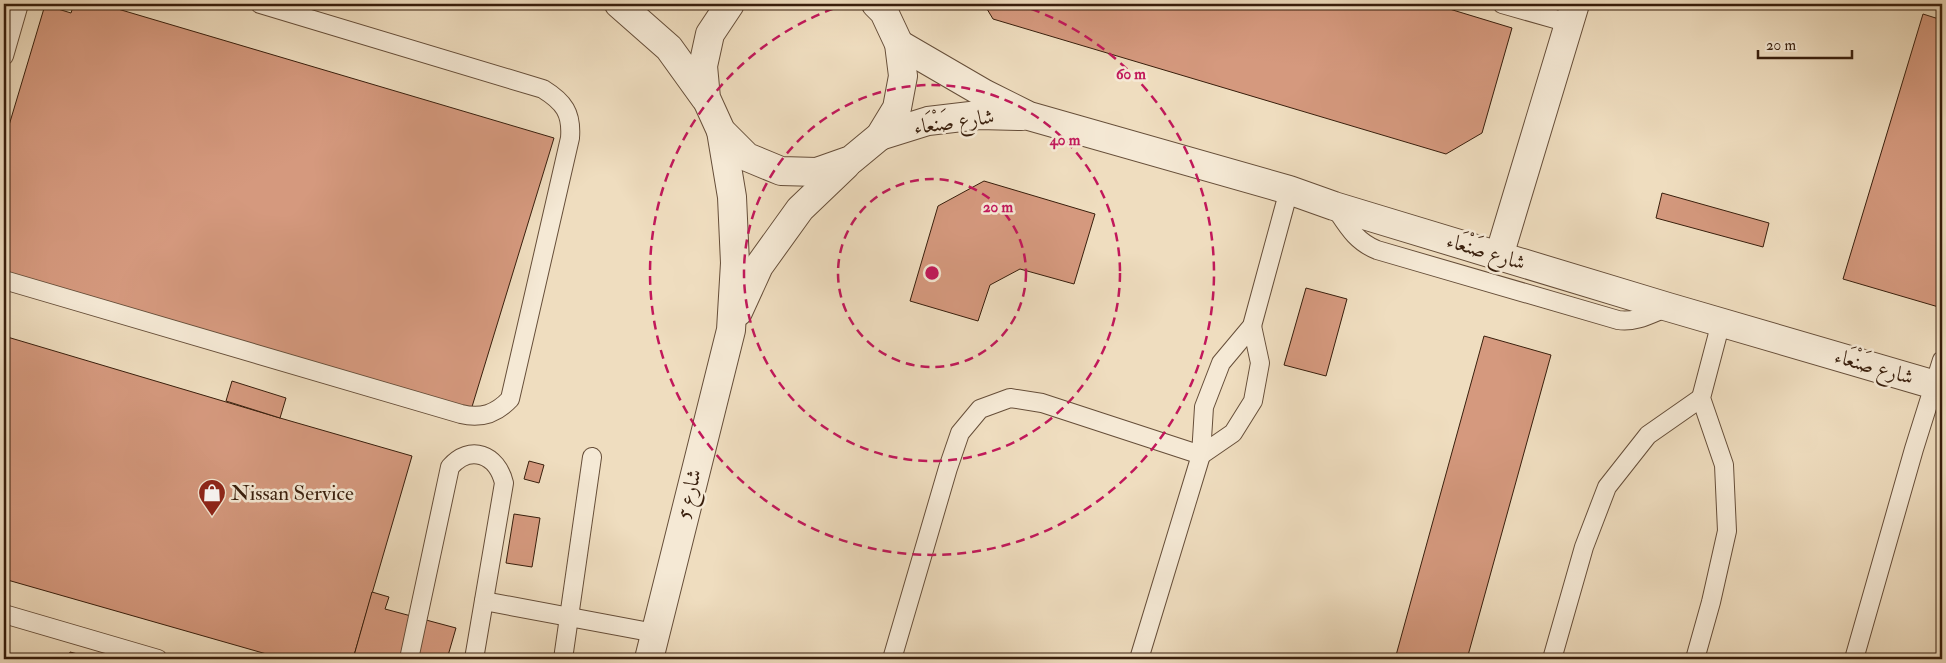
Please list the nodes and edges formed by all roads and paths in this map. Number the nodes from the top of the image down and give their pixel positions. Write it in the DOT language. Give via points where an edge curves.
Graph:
graph roads {
  1 [pos="19,4"];
  2 [pos="260,4"];
  3 [pos="619,4"];
  4 [pos="730,4"];
  5 [pos="1502,4"];
  6 [pos="881,7"];
  7 [pos="1572,14"];
  8 [pos="899,44"];
  9 [pos="4,56"];
  10 [pos="706,98"];
  11 [pos="1029,116"];
  12 [pos="721,131"];
  13 [pos="880,136"];
  14 [pos="851,160"];
  15 [pos="1289,190"];
  16 [pos="1334,206"];
  17 [pos="1499,256"];
  18 [pos="4,280"];
  19 [pos="1668,307"];
  20 [pos="1721,322"];
  21 [pos="1252,326"];
  22 [pos="730,330"];
  23 [pos="1940,377"];
  24 [pos="1701,398"];
  25 [pos="1201,455"];
  26 [pos="592,457"];
  27 [pos="484,601"];
  28 [pos="4,614"];
  29 [pos="569,616"];
  30 [pos="655,633"];
  31 [pos="158,659"];
  32 [pos="409,659"];
  33 [pos="474,659"];
  34 [pos="563,659"];
  35 [pos="649,659"];
  36 [pos="892,659"];
  37 [pos="1139,659"];
  38 [pos="1552,659"];
  39 [pos="1695,659"];
  40 [pos="1854,659"];
  1 -- 9 [label="lane"];
  2 -- 18 [label="lane" via="543,89 554,95 568,114 570,138 510,399 501,409 480,417 461,414"];
  3 -- 10 [label="street" via="669,48"];
  4 -- 10 [label="street" via="710,34 702,66"];
  5 -- 7 [label="lane"];
  6 -- 8 [label="street"];
  7 -- 17 [label="street"];
  8 -- 11 [label="street, شارع صَنْعَاء"];
  8 -- 13 [label="street" via="903,76 900,92 896,108"];
  10 -- 12 [label="street"];
  11 -- 13 [label="street, شارع صَنْعَاء" via="979,115 928,121"];
  11 -- 15 [label="street, شارع صَنْعَاء"];
  12 -- 14 [label="street" via="747,157 780,171 817,172"];
  12 -- 22 [label="street, شارع 5" via="732,197 735,263"];
  13 -- 14 [label="street, شارع 5"];
  14 -- 22 [label="street, شارع 5" via="800,209 760,266"];
  15 -- 16 [label="street, شارع صَنْعَاء"];
  15 -- 21 [label="lane"];
  16 -- 17 [label="street, شارع صَنْعَاء"];
  16 -- 19 [label="lane" via="1355,236 1377,250 1628,322"];
  17 -- 19 [label="street, شارع صَنْعَاء"];
  19 -- 20 [label="street, شارع صَنْعَاء"];
  20 -- 23 [label="street, شارع صَنْعَاء"];
  20 -- 24 [label="lane"];
  21 -- 25 [label="lane" via="1221,363 1204,407"];
  21 -- 25 [label="lane" via="1260,363 1253,401 1233,433"];
  22 -- 30 [label="street, شارع 5"];
  23 -- 40 [label="lane"];
  24 -- 38 [label="lane" via="1648,435 1607,486 1584,547"];
  24 -- 39 [label="lane" via="1724,466 1727,531"];
  25 -- 36 [label="lane" via="1042,403 1010,398 980,408 960,433"];
  25 -- 37 [label="lane"];
  26 -- 29 [label="lane"];
  27 -- 29 [label="lane"];
  27 -- 32 [label="lane" via="504,483 497,465 489,458 472,454 463,456 450,467"];
  27 -- 33 [label="lane"];
  28 -- 31 [label="lane"];
  29 -- 30 [label="lane"];
  29 -- 34 [label="lane"];
  30 -- 35 [label="street, شارع 5"];
}
